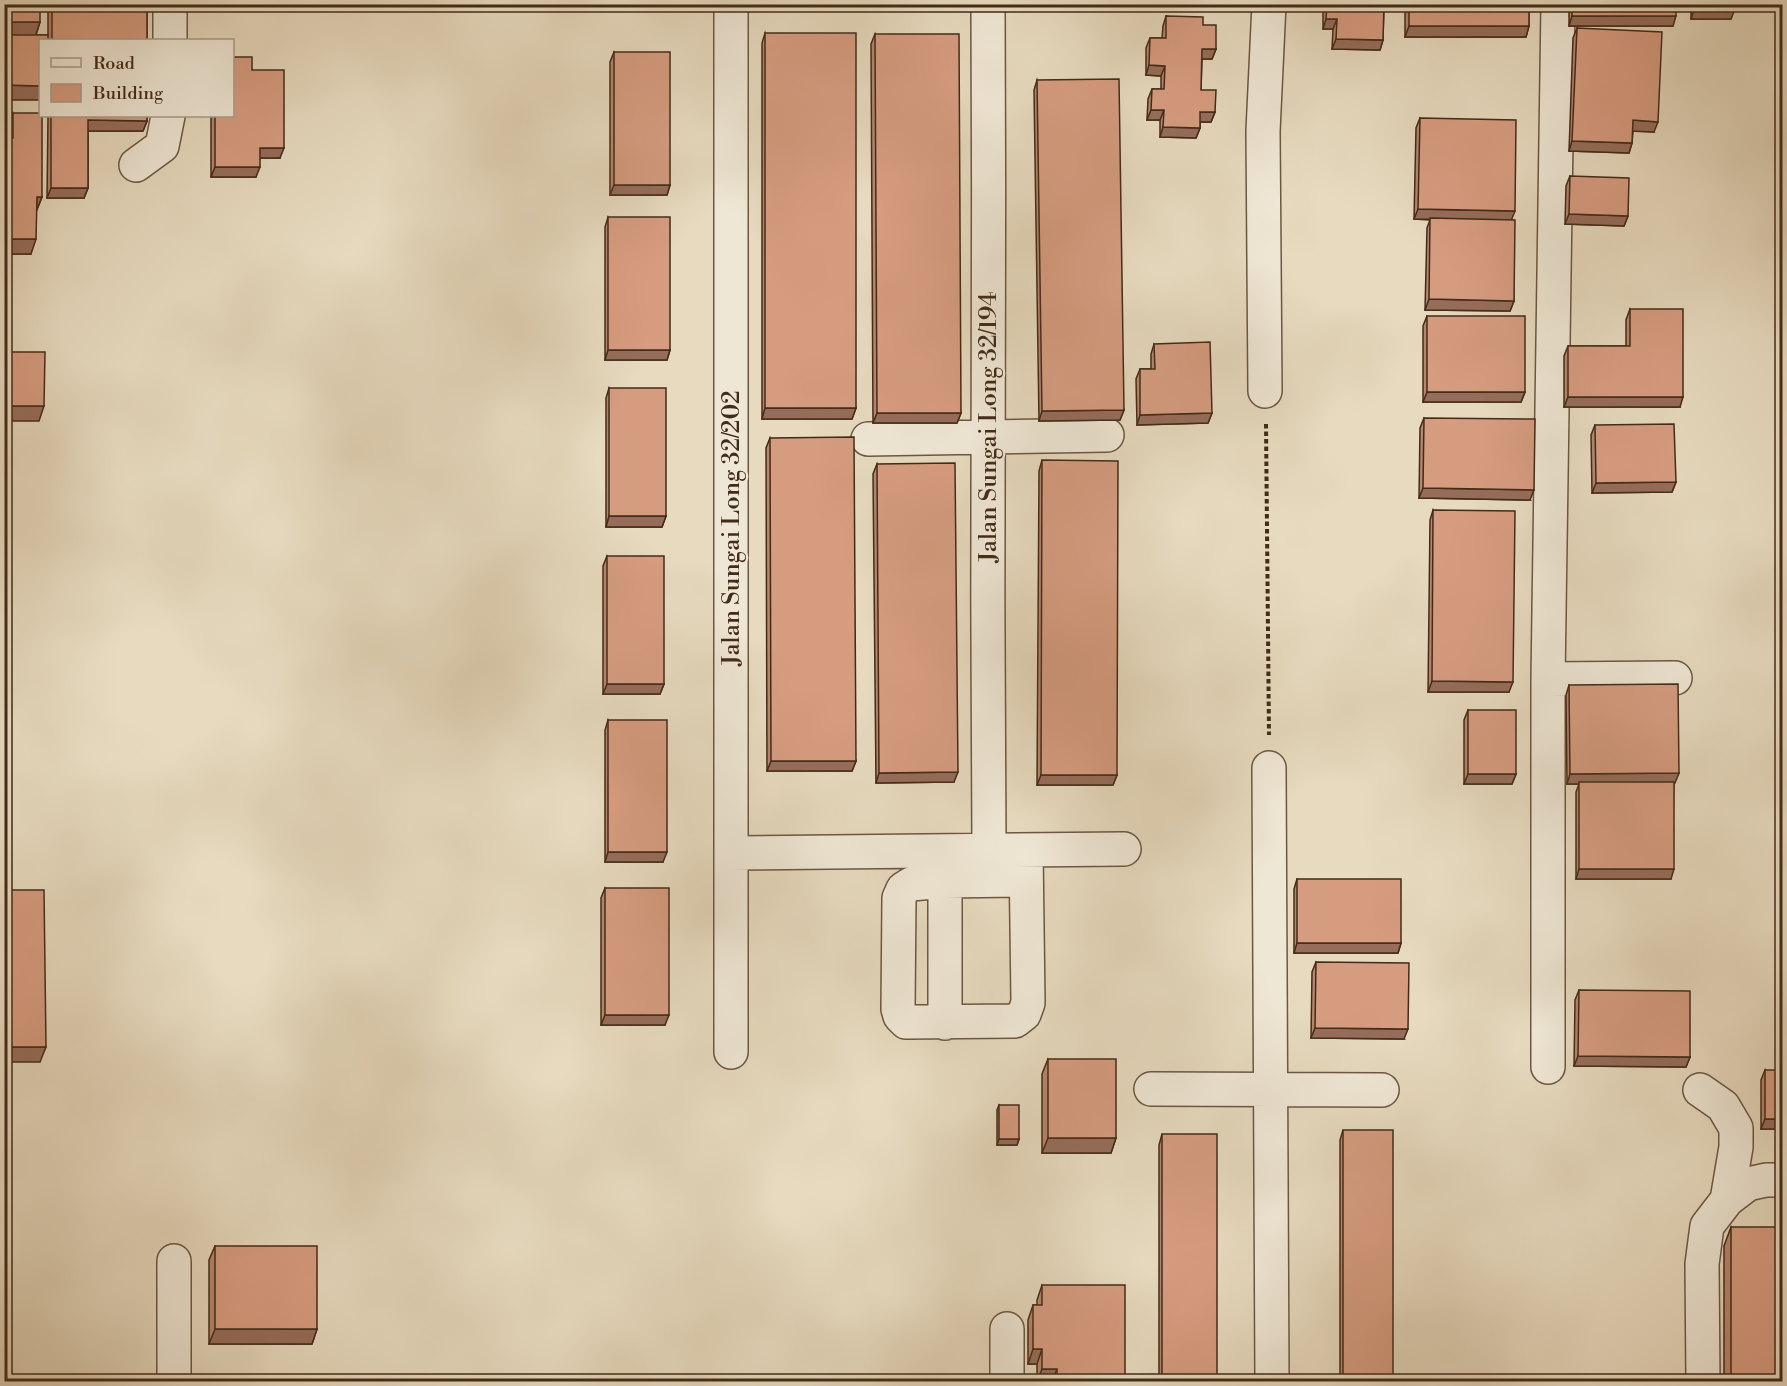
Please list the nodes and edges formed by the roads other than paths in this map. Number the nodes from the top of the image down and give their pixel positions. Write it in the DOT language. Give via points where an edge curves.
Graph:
graph roads {
  1 [pos="170,4"];
  2 [pos="731,4"];
  3 [pos="988,4"];
  4 [pos="1269,4"];
  5 [pos="1558,4"];
  6 [pos="170,39"];
  7 [pos="168,117"];
  8 [pos="136,165"];
  9 [pos="1265,391"];
  10 [pos="1107,435"];
  11 [pos="987,438"];
  12 [pos="868,439"];
  13 [pos="1675,678"];
  14 [pos="1548,679"];
  15 [pos="1269,768"];
  16 [pos="1124,849"];
  17 [pos="989,850"];
  18 [pos="731,853"];
  19 [pos="1026,865"];
  20 [pos="945,880"];
  21 [pos="945,1023"];
  22 [pos="731,1052"];
  23 [pos="1548,1067"];
  24 [pos="1151,1089"];
  25 [pos="1272,1090"];
  26 [pos="1382,1090"];
  27 [pos="1700,1090"];
  28 [pos="1782,1180"];
  29 [pos="1726,1200"];
  30 [pos="174,1261"];
  31 [pos="1007,1329"];
  32 [pos="174,1382"];
  33 [pos="1007,1382"];
  34 [pos="1272,1382"];
  35 [pos="1703,1382"];
  1 -- 6 [label="street"];
  2 -- 18 [label="street, Jalan Sungai Long 32/202"];
  3 -- 11 [label="street, Jalan Sungai Long 32/194"];
  4 -- 9 [label="street" via="1263,131"];
  5 -- 14 [label="street"];
  7 -- 8 [label="street" via="162,146"];
  10 -- 11 [label="street"];
  11 -- 12 [label="street"];
  11 -- 17 [label="street, Jalan Sungai Long 32/194"];
  13 -- 14 [label="street"];
  14 -- 23 [label="street"];
  15 -- 25 [label="street"];
  16 -- 19 [label="street"];
  17 -- 18 [label="street"];
  17 -- 19 [label="street"];
  18 -- 22 [label="street, Jalan Sungai Long 32/202"];
  19 -- 20 [label="street"];
  19 -- 21 [label="street" via="1028,1003 1024,1014 1015,1021"];
  20 -- 21 [label="street"];
  20 -- 21 [label="street" via="911,884 899,898 898,1009 906,1022"];
  24 -- 25 [label="street"];
  25 -- 26 [label="street"];
  25 -- 34 [label="street"];
  27 -- 29 [label="street" via="1723,1106 1736,1128"];
  28 -- 29 [label="street" via="1748,1184"];
  29 -- 35 [label="street" via="1707,1226 1702,1264"];
  30 -- 32 [label="street"];
  31 -- 33 [label="street"];
}
